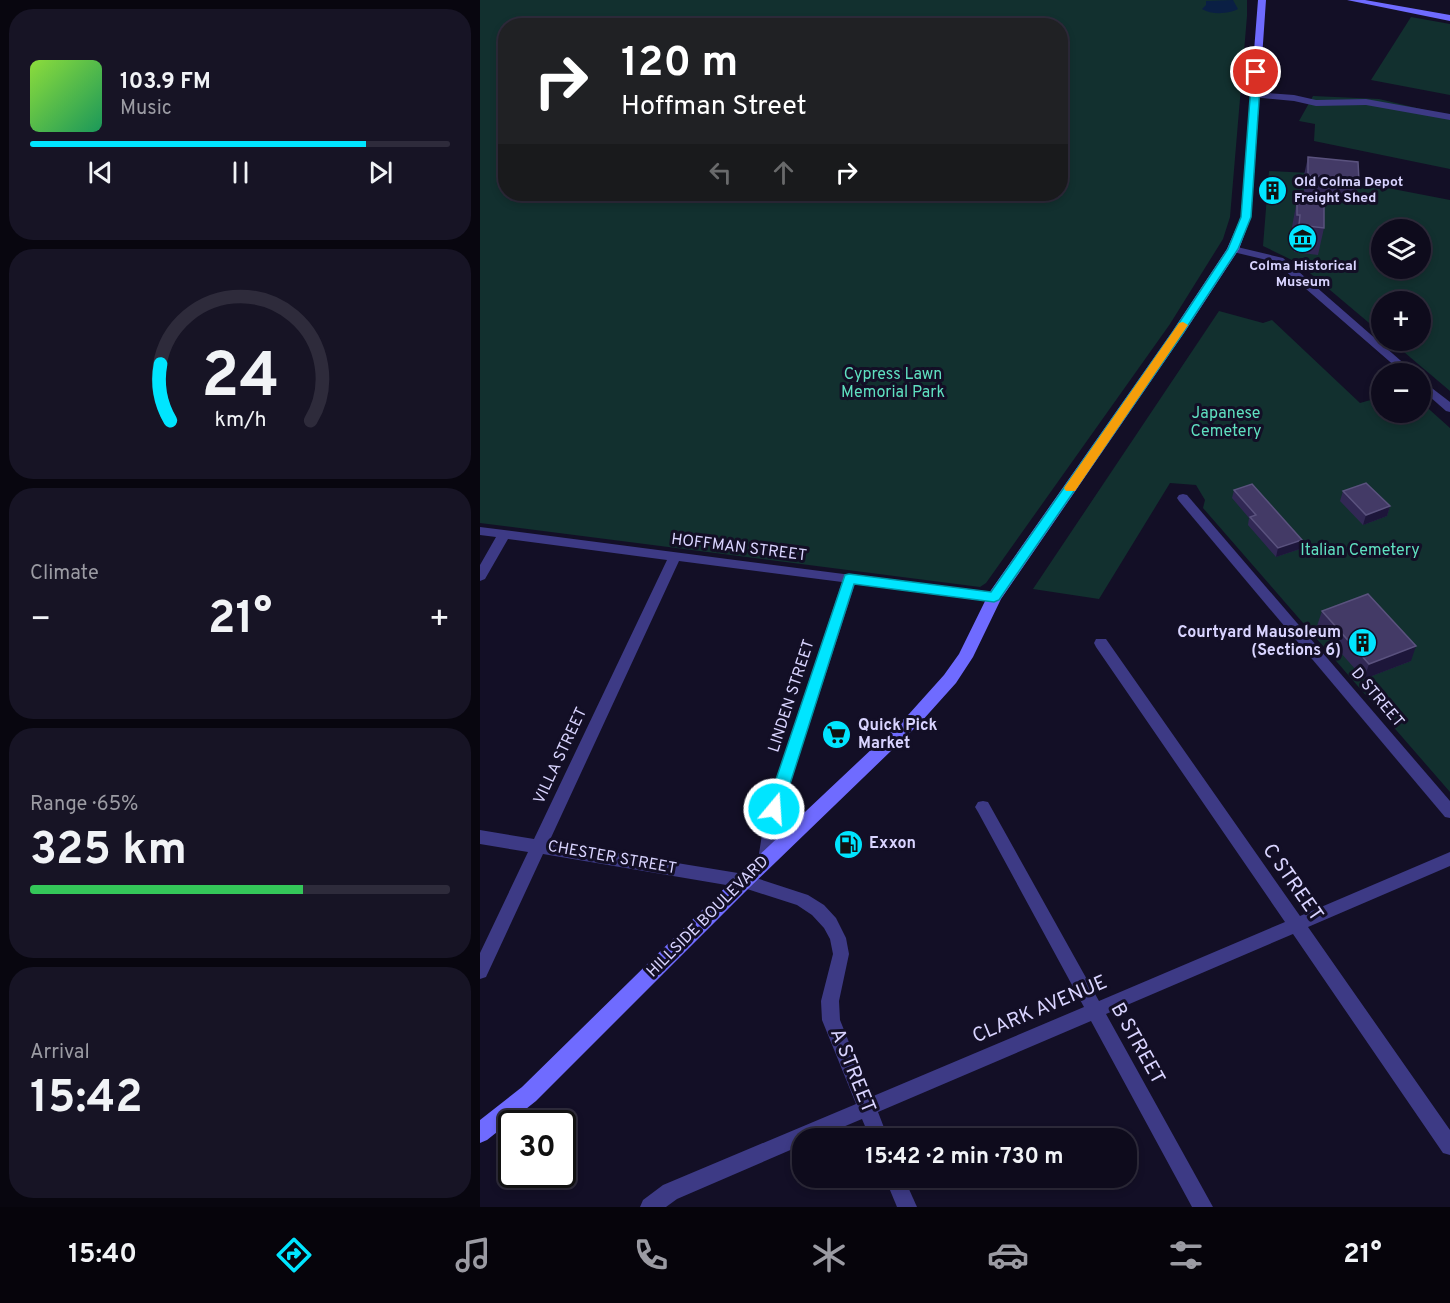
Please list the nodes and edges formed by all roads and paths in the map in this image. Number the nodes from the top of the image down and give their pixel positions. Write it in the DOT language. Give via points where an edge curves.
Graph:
graph roads {
  1 [pos="1262,0"];
  2 [pos="1352,0"];
  3 [pos="1450,18"];
  4 [pos="1255,95"];
  5 [pos="1450,117"];
  6 [pos="1233,249"];
  7 [pos="1398,363"];
  8 [pos="1431,392"];
  9 [pos="1450,408"];
  10 [pos="1183,498"];
  11 [pos="480,531"];
  12 [pos="505,534"];
  13 [pos="675,556"];
  14 [pos="480,576"];
  15 [pos="849,578"];
  16 [pos="994,597"];
  17 [pos="1101,643"];
  18 [pos="983,807"];
  19 [pos="1450,812"];
  20 [pos="480,837"];
  21 [pos="538,846"];
  22 [pos="1450,859"];
  23 [pos="766,860"];
  24 [pos="744,881"];
  25 [pos="1296,926"];
  26 [pos="480,971"];
  27 [pos="1095,1011"];
  28 [pos="866,1108"];
  29 [pos="875,1128"];
  30 [pos="480,1133"];
  31 [pos="1450,1146"];
  32 [pos="899,1188"];
  33 [pos="650,1207"];
  34 [pos="907,1207"];
  35 [pos="1203,1207"];
  1 -- 4 [label="main road, HILLSIDE BOULEVARD"];
  2 -- 3 [label="main road"];
  4 -- 5 [label="street" via="1316,103 1366,102"];
  4 -- 6 [label="main road, HILLSIDE BOULEVARD" via="1246,217"];
  6 -- 7 [label="street" via="1279,260"];
  6 -- 16 [label="main road, HILLSIDE BOULEVARD"];
  8 -- 9 [label="street"];
  10 -- 19 [label="street, D STREET"];
  11 -- 12 [label="street, HOFFMAN STREET"];
  12 -- 13 [label="street, HOFFMAN STREET"];
  12 -- 14 [label="street"];
  13 -- 15 [label="street, HOFFMAN STREET"];
  13 -- 21 [label="street, VILLA STREET"];
  15 -- 16 [label="street, HOFFMAN STREET"];
  15 -- 23 [label="street, LINDEN STREET" via="774,809"];
  16 -- 23 [label="main road, HILLSIDE BOULEVARD" via="951,679"];
  17 -- 25 [label="street, C STREET"];
  18 -- 27 [label="street, B STREET"];
  20 -- 21 [label="street, CHESTER STREET"];
  21 -- 24 [label="street, CHESTER STREET"];
  21 -- 26 [label="street, VILLA STREET"];
  22 -- 25 [label="street, CLARK AVENUE"];
  23 -- 24 [label="main road, HILLSIDE BOULEVARD"];
  24 -- 28 [label="street, A STREET" via="802,900 830,922 841,954 830,1001 831,1020"];
  24 -- 30 [label="main road, HILLSIDE BOULEVARD" via="529,1094"];
  25 -- 27 [label="street, CLARK AVENUE"];
  25 -- 31 [label="street, C STREET"];
  27 -- 28 [label="street, CLARK AVENUE"];
  27 -- 35 [label="street, B STREET"];
  28 -- 29 [label="street, A STREET"];
  28 -- 33 [label="street, CLARK AVENUE" via="670,1192"];
  32 -- 34 [label="street"];
}
